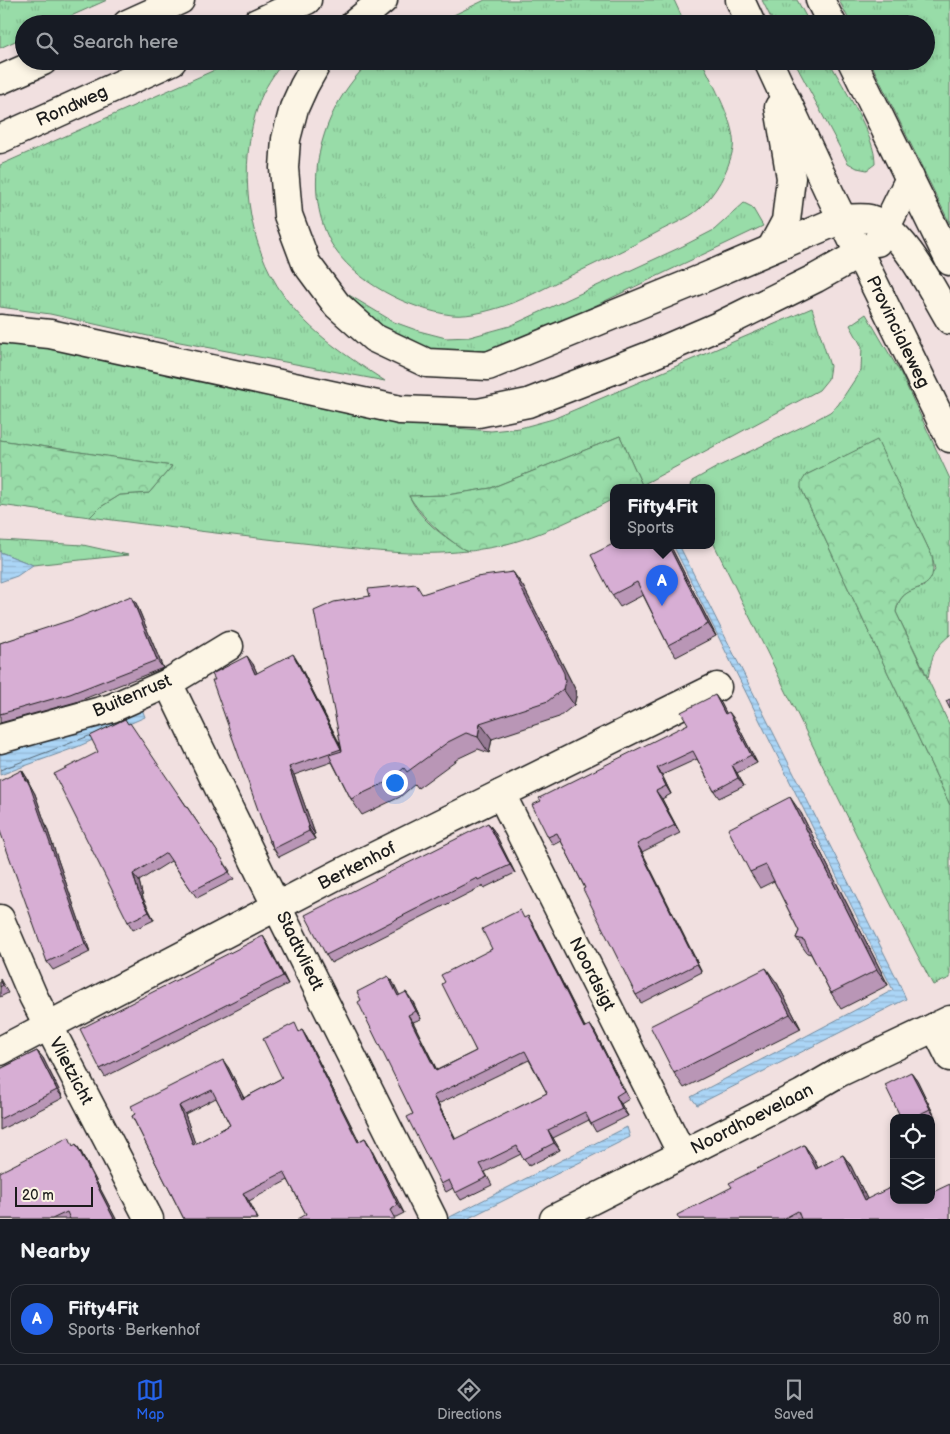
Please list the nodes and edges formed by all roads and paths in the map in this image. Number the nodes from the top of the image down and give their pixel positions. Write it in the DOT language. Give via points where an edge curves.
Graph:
graph roads {
  1 [pos="180,0"];
  2 [pos="308,0"];
  3 [pos="383,0"];
  4 [pos="740,0"];
  5 [pos="820,0"];
  6 [pos="147,15"];
  7 [pos="275,15"];
  8 [pos="365,15"];
  9 [pos="747,15"];
  10 [pos="828,15"];
  11 [pos="23,70"];
  12 [pos="152,70"];
  13 [pos="313,70"];
  14 [pos="772,70"];
  15 [pos="772,70"];
  16 [pos="856,70"];
  17 [pos="0,80"];
  18 [pos="0,139"];
  19 [pos="910,178"];
  20 [pos="842,218"];
  21 [pos="886,228"];
  22 [pos="771,248"];
  23 [pos="859,254"];
  24 [pos="950,261"];
  25 [pos="950,320"];
  26 [pos="0,329"];
  27 [pos="950,438"];
  28 [pos="229,646"];
  29 [pos="168,682"];
  30 [pos="717,686"];
  31 [pos="0,739"];
  32 [pos="501,794"];
  33 [pos="277,906"];
  34 [pos="0,919"];
  35 [pos="943,1024"];
  36 [pos="48,1027"];
  37 [pos="0,1051"];
  38 [pos="950,1057"];
  39 [pos="682,1154"];
  40 [pos="149,1219"];
  41 [pos="434,1219"];
  42 [pos="554,1219"];
  1 -- 6 [label="main road"];
  2 -- 7 [label="main road"];
  3 -- 8 [label="main road"];
  4 -- 9 [label="main road"];
  5 -- 10 [label="main road"];
  11 -- 17 [label="main road"];
  12 -- 18 [label="main road, Rondweg"];
  13 -- 22 [label="main road" via="294,108 286,138 284,168 288,215 306,264 337,305 374,338 428,363 488,366"];
  14 -- 22 [label="main road, Provincialeweg" via="791,178 786,221"];
  15 -- 20 [label="main road, Provincialeweg"];
  16 -- 19 [label="main road"];
  19 -- 21 [label="main road"];
  19 -- 24 [label="main road"];
  20 -- 21 [label="main road" via="869,219"];
  20 -- 22 [label="main road"];
  20 -- 23 [label="main road, Provincialeweg"];
  21 -- 23 [label="main road" via="876,243"];
  21 -- 25 [label="main road" via="907,249"];
  23 -- 26 [label="main road" via="721,325 649,356 528,403 478,413 400,410 50,334"];
  23 -- 27 [label="main road, Provincialeweg"];
  28 -- 29 [label="main road, Buitenrust"];
  29 -- 31 [label="main road, Buitenrust" via="112,708"];
  29 -- 33 [label="main road, Stadtvliedt"];
  30 -- 32 [label="main road, Berkenhof"];
  32 -- 33 [label="main road, Berkenhof"];
  32 -- 39 [label="main road, Noordsigt"];
  33 -- 36 [label="main road, Berkenhof"];
  33 -- 41 [label="main road, Stadtvliedt"];
  34 -- 36 [label="main road, Vlietzicht"];
  35 -- 38 [label="main road"];
  35 -- 39 [label="main road, Noordhoevelaan" via="838,1073"];
  36 -- 37 [label="main road, Berkenhof"];
  36 -- 40 [label="main road, Vlietzicht"];
  39 -- 42 [label="main road, Noordhoevelaan"];
}
